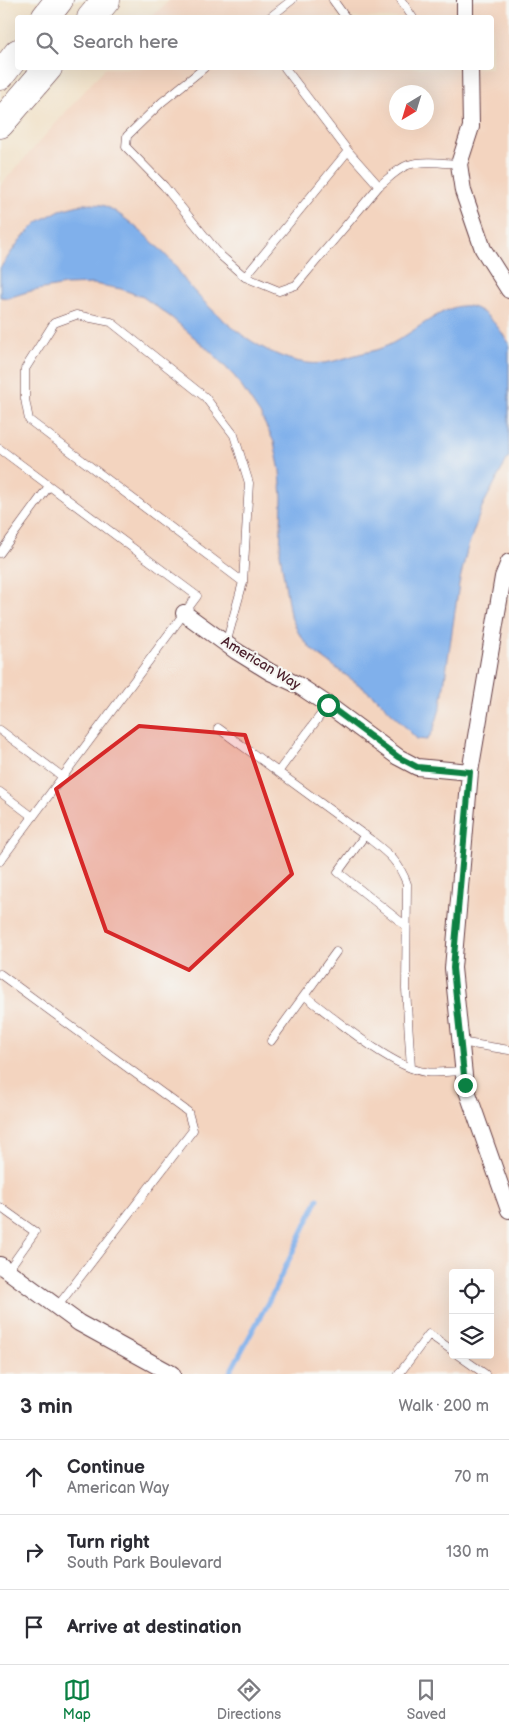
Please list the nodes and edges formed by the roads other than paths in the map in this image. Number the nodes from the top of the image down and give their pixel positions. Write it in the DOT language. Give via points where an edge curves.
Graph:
graph roads {
  1 [pos="59,0"];
  2 [pos="106,0"];
  3 [pos="292,0"];
  4 [pos="333,0"];
  5 [pos="400,0"];
  6 [pos="465,0"];
  7 [pos="47,15"];
  8 [pos="94,15"];
  9 [pos="273,15"];
  10 [pos="344,15"];
  11 [pos="411,15"];
  12 [pos="466,15"];
  13 [pos="15,58"];
  14 [pos="46,70"];
  15 [pos="202,70"];
  16 [pos="287,70"];
  17 [pos="470,70"];
  18 [pos="0,76"];
  19 [pos="0,124"];
  20 [pos="348,151"];
  21 [pos="459,164"];
  22 [pos="379,186"];
  23 [pos="245,277"];
  24 [pos="509,290"];
  25 [pos="0,449"];
  26 [pos="50,486"];
  27 [pos="0,553"];
  28 [pos="509,562"];
  29 [pos="243,582"];
  30 [pos="184,613"];
  31 [pos="226,644"];
  32 [pos="328,705"];
  33 [pos="218,728"];
  34 [pos="0,730"];
  35 [pos="278,772"];
  36 [pos="470,772"];
  37 [pos="63,777"];
  38 [pos="0,792"];
  39 [pos="33,817"];
  40 [pos="365,835"];
  41 [pos="0,846"];
  42 [pos="7,852"];
  43 [pos="0,861"];
  44 [pos="406,926"];
  45 [pos="336,952"];
  46 [pos="0,974"];
  47 [pos="305,996"];
  48 [pos="271,1041"];
  49 [pos="460,1042"];
  50 [pos="509,1050"];
  51 [pos="411,1068"];
  52 [pos="463,1071"];
  53 [pos="0,1207"];
  54 [pos="509,1210"];
  55 [pos="4,1267"];
  56 [pos="57,1307"];
  57 [pos="449,1348"];
  58 [pos="464,1359"];
  59 [pos="172,1374"];
  60 [pos="399,1374"];
  61 [pos="485,1374"];
  1 -- 7 [label="highway"];
  2 -- 8 [label="highway"];
  3 -- 9 [label="lane"];
  4 -- 10 [label="lane"];
  5 -- 11 [label="lane"];
  6 -- 12 [label="street"];
  13 -- 18 [label="highway"];
  14 -- 19 [label="highway"];
  15 -- 23 [label="lane" via="127,136 126,147 164,186 220,255"];
  16 -- 20 [label="lane"];
  17 -- 21 [label="street" via="470,128"];
  20 -- 22 [label="lane"];
  20 -- 23 [label="lane"];
  21 -- 22 [label="lane" via="408,165"];
  21 -- 24 [label="street" via="463,191 483,250"];
  22 -- 23 [label="lane" via="296,285 279,291"];
  25 -- 26 [label="lane"];
  26 -- 27 [label="lane"];
  26 -- 30 [label="lane" via="197,596"];
  28 -- 36 [label="street" via="503,577"];
  29 -- 29 [label="lane" via="29,420 25,369 54,323 76,315 111,322 205,397 234,435 249,483"];
  29 -- 31 [label="lane"];
  30 -- 31 [label="street, American Way"];
  30 -- 37 [label="lane"];
  31 -- 32 [label="street, American Way"];
  32 -- 35 [label="lane"];
  32 -- 36 [label="street, American Way" via="398,757 417,767"];
  33 -- 35 [label="lane"];
  34 -- 37 [label="lane"];
  35 -- 40 [label="lane"];
  36 -- 49 [label="street" via="453,968"];
  37 -- 39 [label="lane"];
  38 -- 39 [label="lane"];
  39 -- 42 [label="lane"];
  40 -- 44 [label="lane" via="394,858 402,871 407,884"];
  40 -- 44 [label="lane" via="338,872"];
  41 -- 42 [label="lane"];
  42 -- 43 [label="lane"];
  44 -- 51 [label="lane"];
  45 -- 47 [label="lane"];
  46 -- 56 [label="lane" via="188,1112 193,1130"];
  47 -- 48 [label="lane"];
  47 -- 51 [label="lane" via="381,1052"];
  49 -- 50 [label="lane"];
  49 -- 52 [label="street"];
  51 -- 52 [label="lane" via="425,1072"];
  52 -- 54 [label="street"];
  53 -- 55 [label="lane" via="35,1232"];
  55 -- 56 [label="street"];
  56 -- 59 [label="street" via="79,1323"];
  57 -- 60 [label="lane" via="429,1334"];
  58 -- 61 [label="lane"];
}
